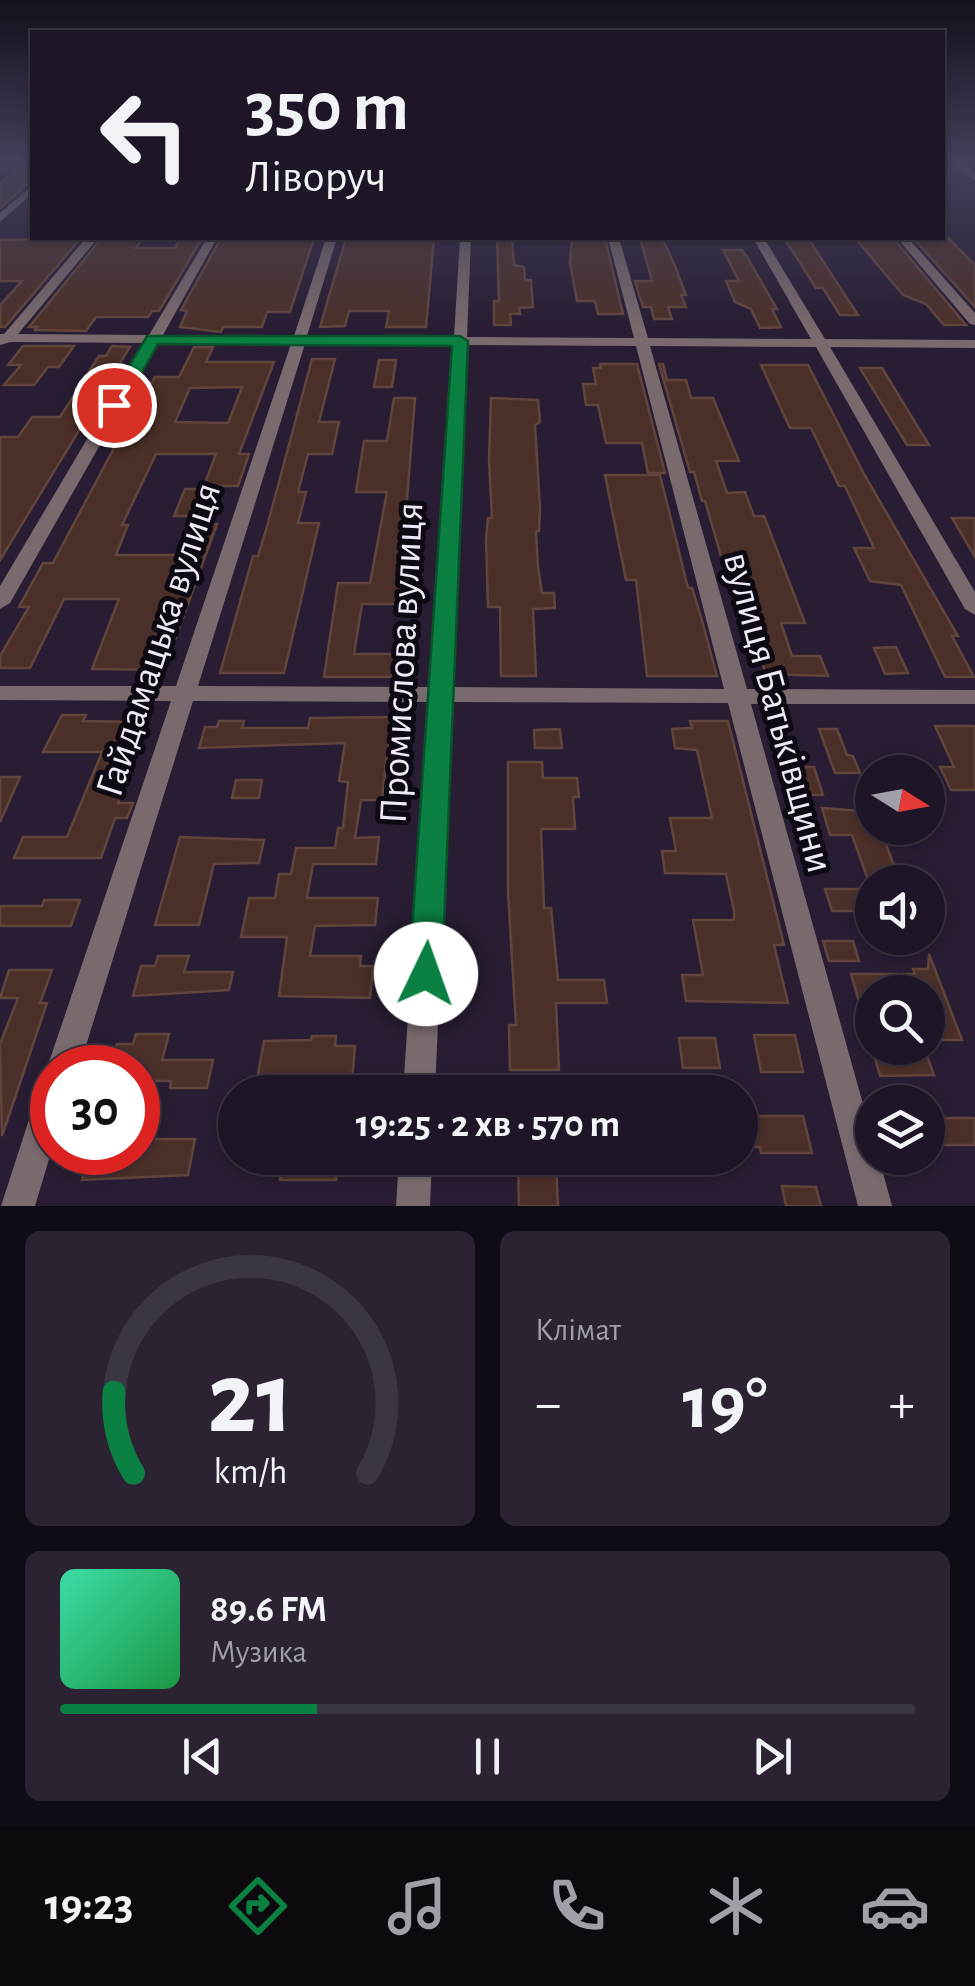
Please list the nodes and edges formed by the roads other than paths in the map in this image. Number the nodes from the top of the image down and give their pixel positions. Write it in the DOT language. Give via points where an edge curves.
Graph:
graph roads {
  1 [pos="90,240"];
  2 [pos="211,240"];
  3 [pos="331,240"];
  4 [pos="466,240"];
  5 [pos="615,240"];
  6 [pos="760,240"];
  7 [pos="904,240"];
  8 [pos="975,321"];
  9 [pos="153,339"];
  10 [pos="298,340"];
  11 [pos="460,341"];
  12 [pos="3,342"];
  13 [pos="642,343"];
  14 [pos="821,344"];
  15 [pos="975,344"];
  16 [pos="0,603"];
  17 [pos="975,610"];
  18 [pos="0,693"];
  19 [pos="183,696"];
  20 [pos="441,696"];
  21 [pos="975,697"];
  22 [pos="738,698"];
  23 [pos="69,1045"];
  24 [pos="420,1075"];
  25 [pos="30,1168"];
  26 [pos="415,1175"];
  27 [pos="18,1206"];
  28 [pos="413,1206"];
  29 [pos="874,1206"];
  1 -- 12 [label="street"];
  2 -- 9 [label="street"];
  3 -- 10 [label="street, Гайдамацька вулиця"];
  4 -- 11 [label="street, Промислова вулиця"];
  5 -- 13 [label="street, вулиця Батьківщини"];
  6 -- 14 [label="street"];
  7 -- 8 [label="street"];
  9 -- 10 [label="street"];
  9 -- 12 [label="street"];
  9 -- 16 [label="street"];
  10 -- 11 [label="street"];
  10 -- 19 [label="street, Гайдамацька вулиця"];
  11 -- 13 [label="street"];
  11 -- 20 [label="street, Промислова вулиця"];
  13 -- 14 [label="street"];
  13 -- 22 [label="street, вулиця Батьківщини"];
  14 -- 15 [label="street"];
  14 -- 17 [label="street"];
  18 -- 19 [label="street"];
  19 -- 20 [label="street"];
  19 -- 23 [label="street, Гайдамацька вулиця"];
  20 -- 22 [label="street"];
  20 -- 24 [label="street, Промислова вулиця"];
  21 -- 22 [label="street"];
  22 -- 29 [label="street, вулиця Батьківщини"];
  25 -- 27 [label="street"];
  26 -- 28 [label="street"];
}
